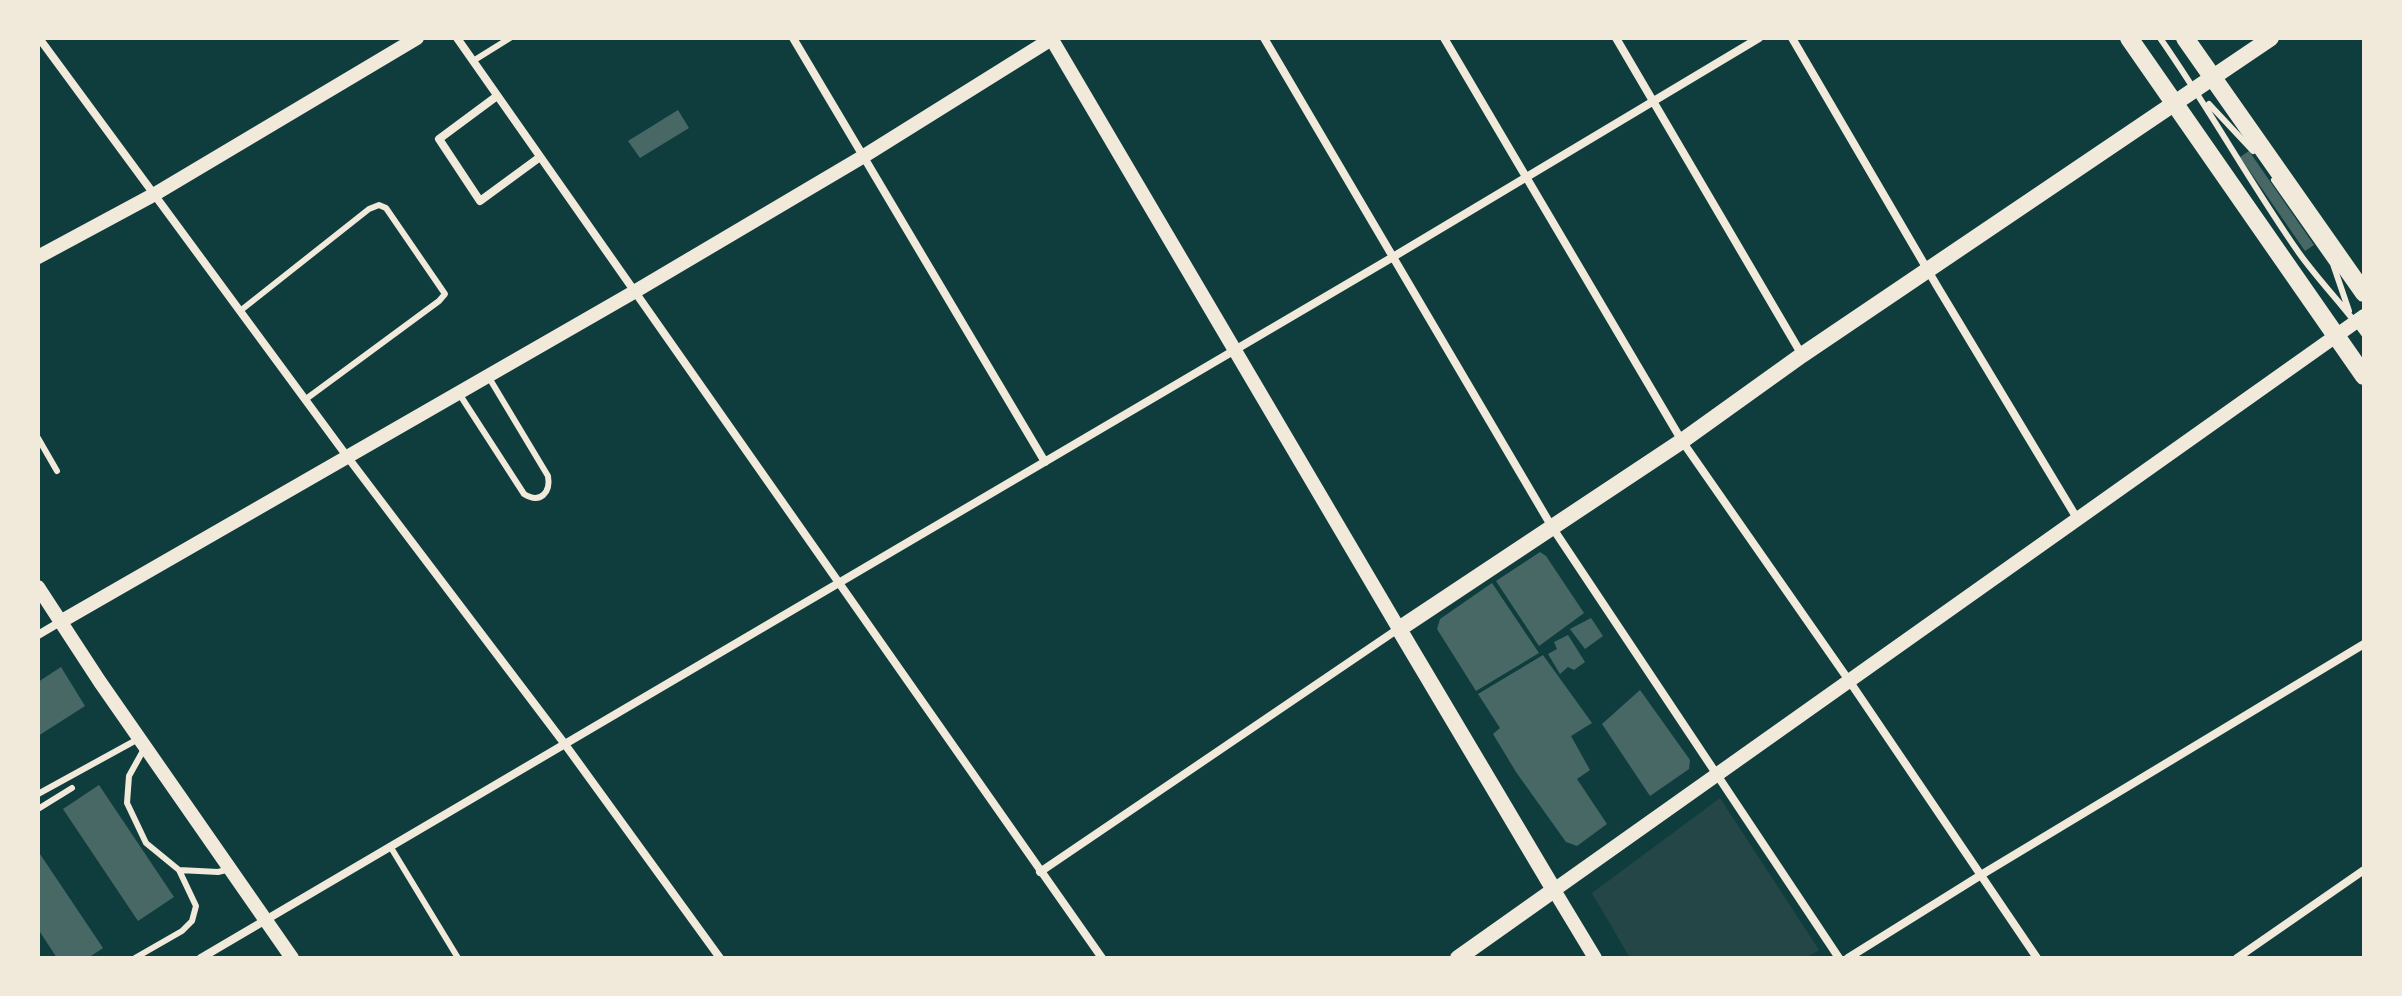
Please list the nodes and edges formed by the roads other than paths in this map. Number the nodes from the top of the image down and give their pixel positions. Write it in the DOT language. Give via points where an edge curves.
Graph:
graph roads {
  1 [pos="39,38"];
  2 [pos="417,38"];
  3 [pos="457,38"];
  4 [pos="510,38"];
  5 [pos="793,38"];
  6 [pos="1052,38"];
  7 [pos="1264,38"];
  8 [pos="1444,38"];
  9 [pos="1616,38"];
  10 [pos="1759,38"];
  11 [pos="1792,38"];
  12 [pos="2129,38"];
  13 [pos="2160,38"];
  14 [pos="2185,38"];
  15 [pos="2271,38"];
  16 [pos="473,61"];
  17 [pos="2214,78"];
  18 [pos="2198,93"];
  19 [pos="497,96"];
  20 [pos="1653,101"];
  21 [pos="2175,104"];
  22 [pos="864,156"];
  23 [pos="540,157"];
  24 [pos="2259,158"];
  25 [pos="2267,170"];
  26 [pos="1526,177"];
  27 [pos="155,194"];
  28 [pos="38,257"];
  29 [pos="1393,257"];
  30 [pos="1928,271"];
  31 [pos="634,292"];
  32 [pos="2364,293"];
  33 [pos="240,311"];
  34 [pos="2358,322"];
  35 [pos="2337,336"];
  36 [pos="1235,350"];
  37 [pos="1802,355"];
  38 [pos="488,375"];
  39 [pos="2364,376"];
  40 [pos="458,392"];
  41 [pos="306,399"];
  42 [pos="38,438"];
  43 [pos="1682,441"];
  44 [pos="346,455"];
  45 [pos="1045,462"];
  46 [pos="57,471"];
  47 [pos="2079,521"];
  48 [pos="1552,527"];
  49 [pos="838,584"];
  50 [pos="38,587"];
  51 [pos="60,622"];
  52 [pos="1399,629"];
  53 [pos="38,635"];
  54 [pos="2364,644"];
  55 [pos="1850,682"];
  56 [pos="143,742"];
  57 [pos="564,743"];
  58 [pos="1718,775"];
  59 [pos="72,788"];
  60 [pos="38,794"];
  61 [pos="38,809"];
  62 [pos="390,846"];
  63 [pos="231,869"];
  64 [pos="179,870"];
  65 [pos="2364,870"];
  66 [pos="1040,872"];
  67 [pos="1981,875"];
  68 [pos="1554,890"];
  69 [pos="266,920"];
  70 [pos="135,958"];
  71 [pos="201,958"];
  72 [pos="292,958"];
  73 [pos="458,958"];
  74 [pos="720,958"];
  75 [pos="1102,958"];
  76 [pos="1458,958"];
  77 [pos="1595,958"];
  78 [pos="1839,958"];
  79 [pos="1848,958"];
  80 [pos="2037,958"];
  81 [pos="2237,958"];
  1 -- 27 [label="street"];
  2 -- 27 [label="street"];
  3 -- 16 [label="street"];
  4 -- 16 [label="lane"];
  5 -- 22 [label="street"];
  6 -- 22 [label="street"];
  6 -- 36 [label="street"];
  7 -- 29 [label="street"];
  8 -- 26 [label="street"];
  9 -- 20 [label="street"];
  10 -- 20 [label="street"];
  11 -- 30 [label="street"];
  12 -- 21 [label="main road"];
  13 -- 18 [label="lane"];
  14 -- 17 [label="main road"];
  15 -- 17 [label="main road"];
  16 -- 19 [label="street"];
  17 -- 18 [label="main road"];
  17 -- 32 [label="main road"];
  18 -- 21 [label="main road"];
  18 -- 24 [label="lane"];
  18 -- 34 [label="lane" via="2301,256"];
  19 -- 23 [label="street"];
  19 -- 23 [label="street" via="439,139 480,201"];
  20 -- 26 [label="street"];
  20 -- 37 [label="street"];
  21 -- 30 [label="main road"];
  21 -- 35 [label="main road"];
  22 -- 31 [label="street"];
  22 -- 45 [label="street"];
  23 -- 31 [label="street"];
  25 -- 34 [label="lane" via="2333,264"];
  26 -- 29 [label="street"];
  26 -- 43 [label="street"];
  27 -- 28 [label="street"];
  27 -- 33 [label="street"];
  29 -- 36 [label="street"];
  29 -- 48 [label="street"];
  30 -- 37 [label="main road"];
  30 -- 47 [label="street"];
  31 -- 38 [label="street"];
  31 -- 49 [label="street"];
  33 -- 41 [label="street"];
  33 -- 41 [label="lane" via="369,209 386,208 445,294"];
  34 -- 35 [label="street"];
  35 -- 39 [label="main road"];
  35 -- 47 [label="street"];
  36 -- 45 [label="street"];
  36 -- 52 [label="street"];
  37 -- 43 [label="main road"];
  38 -- 40 [label="street"];
  38 -- 40 [label="lane" via="548,476 547,492 537,498 524,494"];
  40 -- 44 [label="street"];
  41 -- 44 [label="street"];
  42 -- 46 [label="lane"];
  43 -- 48 [label="main road"];
  43 -- 55 [label="street"];
  44 -- 51 [label="street"];
  44 -- 57 [label="street"];
  45 -- 49 [label="street"];
  47 -- 55 [label="street"];
  48 -- 52 [label="main road"];
  48 -- 58 [label="street"];
  49 -- 57 [label="street"];
  49 -- 66 [label="street"];
  50 -- 51 [label="street"];
  51 -- 53 [label="street"];
  51 -- 56 [label="street"];
  52 -- 66 [label="street"];
  52 -- 68 [label="main road"];
  54 -- 67 [label="street"];
  55 -- 58 [label="street"];
  55 -- 67 [label="street"];
  56 -- 60 [label="lane"];
  56 -- 63 [label="street"];
  56 -- 64 [label="lane" via="129,776 127,803 146,843"];
  57 -- 62 [label="street"];
  57 -- 74 [label="street"];
  58 -- 68 [label="street"];
  58 -- 78 [label="street"];
  59 -- 61 [label="lane"];
  62 -- 69 [label="street"];
  62 -- 73 [label="lane"];
  63 -- 64 [label="lane"];
  63 -- 69 [label="street"];
  64 -- 70 [label="lane" via="196,906 192,921"];
  65 -- 81 [label="street"];
  66 -- 75 [label="street"];
  67 -- 79 [label="street"];
  67 -- 80 [label="street"];
  68 -- 76 [label="main road"];
  68 -- 77 [label="street"];
  69 -- 71 [label="street"];
  69 -- 72 [label="street"];
}
